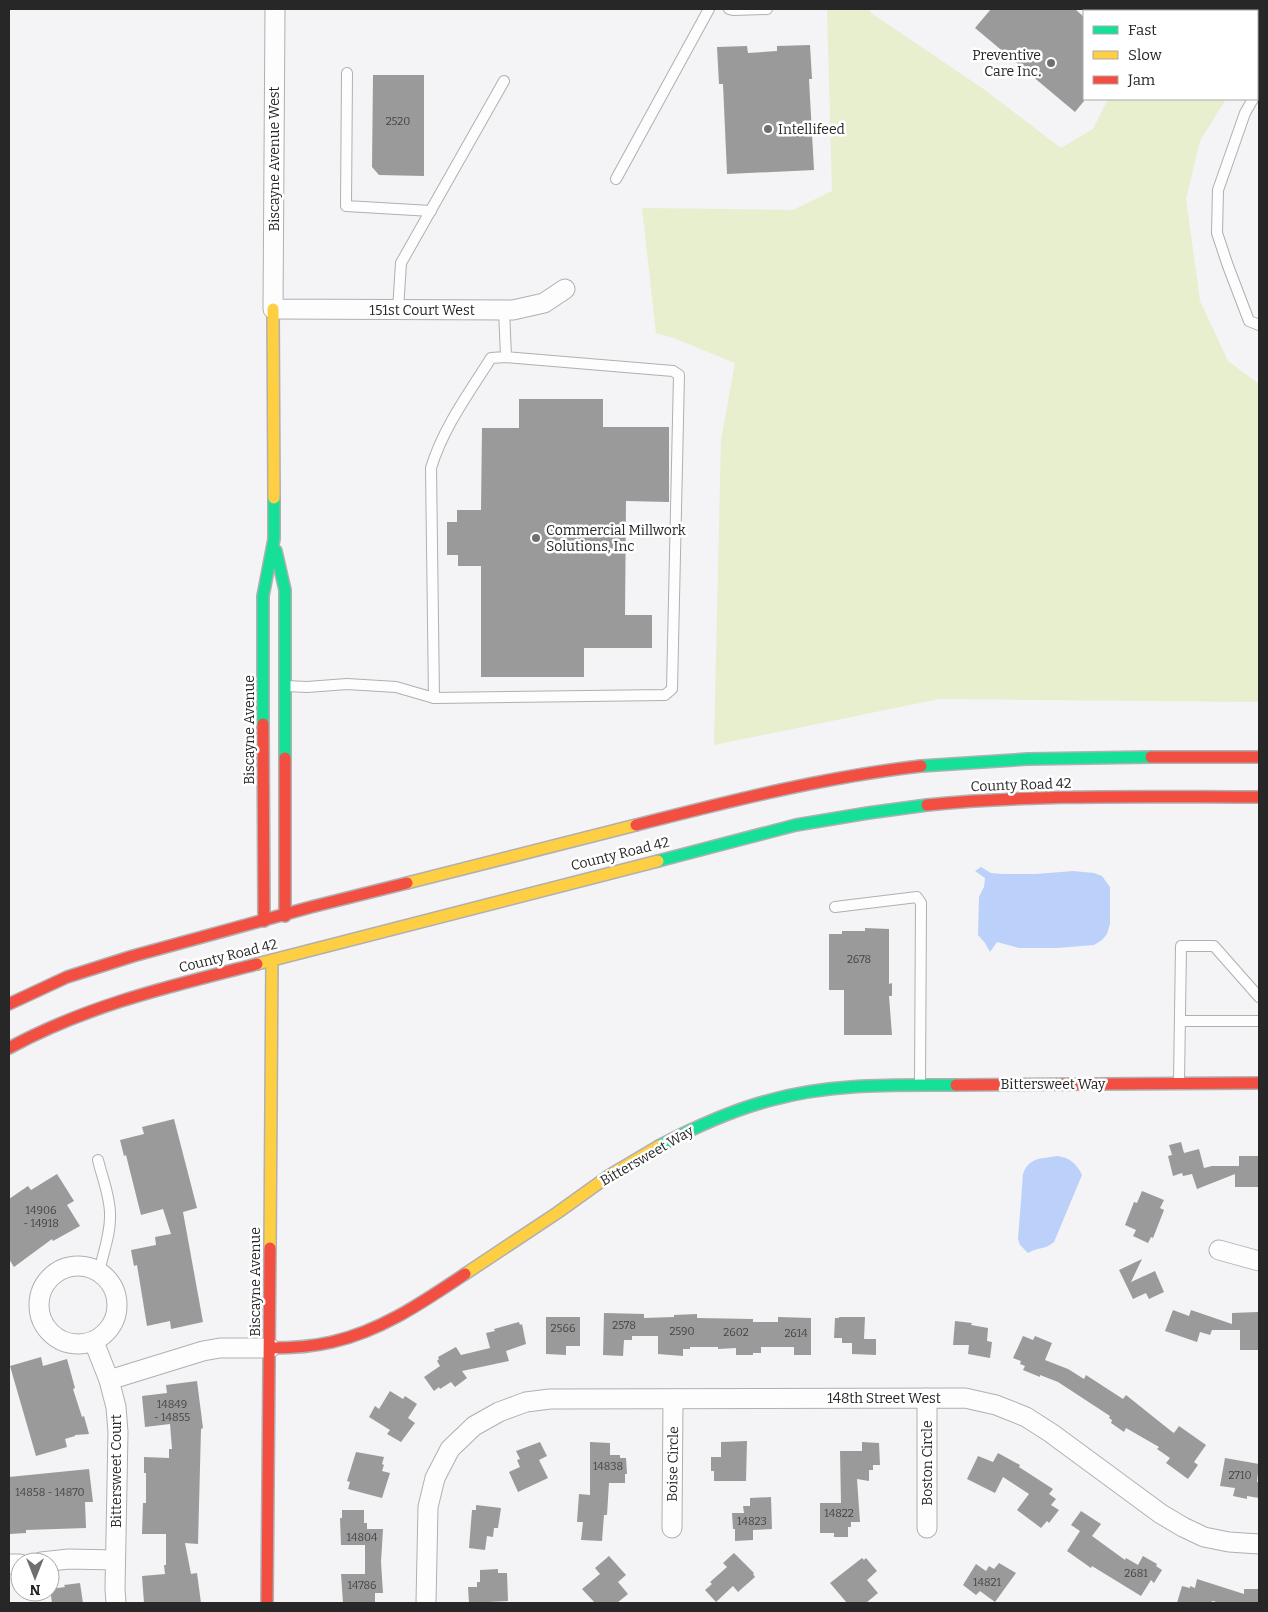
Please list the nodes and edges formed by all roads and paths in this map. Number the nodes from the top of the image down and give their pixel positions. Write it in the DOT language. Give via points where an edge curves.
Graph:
graph roads {
  1 [pos="275,9"];
  2 [pos="709,9"];
  3 [pos="729,9"];
  4 [pos="767,9"];
  5 [pos="346,73"];
  6 [pos="504,81"];
  7 [pos="1252,100"];
  8 [pos="616,179"];
  9 [pos="431,211"];
  10 [pos="565,290"];
  11 [pos="273,309"];
  12 [pos="398,310"];
  13 [pos="504,310"];
  14 [pos="1259,325"];
  15 [pos="506,357"];
  16 [pos="274,539"];
  17 [pos="284,686"];
  18 [pos="434,698"];
  19 [pos="1259,756"];
  20 [pos="1259,797"];
  21 [pos="835,907"];
  22 [pos="285,916"];
  23 [pos="264,921"];
  24 [pos="272,960"];
  25 [pos="1259,997"];
  26 [pos="9,1004"];
  27 [pos="1259,1021"];
  28 [pos="1180,1022"];
  29 [pos="9,1048"];
  30 [pos="1179,1083"];
  31 [pos="1259,1083"];
  32 [pos="920,1084"];
  33 [pos="98,1160"];
  34 [pos="1219,1250"];
  35 [pos="1259,1261"];
  36 [pos="99,1272"];
  37 [pos="94,1342"];
  38 [pos="270,1348"];
  39 [pos="109,1380"];
  40 [pos="927,1398"];
  41 [pos="673,1399"];
  42 [pos="672,1528"];
  43 [pos="927,1528"];
  44 [pos="1259,1544"];
  45 [pos="60,1559"];
  46 [pos="116,1560"];
  47 [pos="116,1603"];
  48 [pos="267,1603"];
  49 [pos="426,1603"];
  1 -- 11 [label="street, Biscayne Avenue West"];
  2 -- 8 [label="lane"];
  3 -- 4 [label="lane"];
  5 -- 9 [label="lane" via="346,206"];
  6 -- 9 [label="lane"];
  7 -- 14 [label="lane" via="1218,190 1217,233 1250,321"];
  9 -- 12 [label="lane" via="401,263"];
  10 -- 13 [label="street, 151st Court West" via="544,303"];
  11 -- 12 [label="street, 151st Court West"];
  11 -- 16 [label="main road, Biscayne Avenue"];
  12 -- 13 [label="street, 151st Court West"];
  13 -- 15 [label="lane"];
  15 -- 18 [label="lane" via="491,358 457,412 431,468"];
  15 -- 18 [label="lane" via="679,375 672,689 665,695"];
  16 -- 17 [label="main road, Biscayne Avenue" via="284,590"];
  16 -- 23 [label="main road, Biscayne Avenue" via="263,596"];
  17 -- 18 [label="lane" via="357,684 396,688"];
  17 -- 22 [label="main road, Biscayne Avenue"];
  19 -- 22 [label="main road, County Road 42" via="1031,759 889,770 722,803"];
  20 -- 24 [label="main road, County Road 42" via="989,800 849,816 796,825"];
  21 -- 32 [label="lane" via="917,897 922,903"];
  22 -- 23 [label="main road, County Road 42"];
  23 -- 26 [label="main road, County Road 42" via="98,966"];
  24 -- 29 [label="main road, County Road 42" via="84,1012"];
  24 -- 38 [label="main road, Biscayne Avenue"];
  25 -- 28 [label="lane" via="1214,946 1181,946"];
  27 -- 28 [label="lane"];
  28 -- 30 [label="lane"];
  30 -- 31 [label="main road, Bittersweet Way"];
  30 -- 32 [label="main road, Bittersweet Way"];
  32 -- 38 [label="main road, Bittersweet Way" via="848,1086 794,1094 718,1118 665,1142 615,1171 400,1317 339,1341 301,1348"];
  33 -- 36 [label="lane" via="110,1215 110,1229"];
  34 -- 35 [label="street"];
  36 -- 37 [label="street" via="111,1283 117,1296 118,1310 106,1334"];
  36 -- 37 [label="street" via="89,1267 62,1269 46,1282 38,1301 39,1315 54,1338 67,1344"];
  37 -- 39 [label="street, Bittersweet Court"];
  38 -- 39 [label="street, Bittersweet Way" via="220,1348"];
  38 -- 48 [label="main road, Biscayne Avenue"];
  39 -- 46 [label="street, Bittersweet Court" via="118,1432"];
  40 -- 41 [label="street, 148th Street West"];
  40 -- 43 [label="street, Boston Circle"];
  40 -- 44 [label="street, 148th Street West" via="965,1398 1018,1414 1051,1433 1183,1527 1204,1537"];
  41 -- 42 [label="street, Boise Circle"];
  41 -- 49 [label="street, 148th Street West" via="550,1399 526,1402 474,1426 450,1449 435,1478 428,1507"];
  45 -- 46 [label="street"];
  46 -- 47 [label="street, Bittersweet Court"];
}
